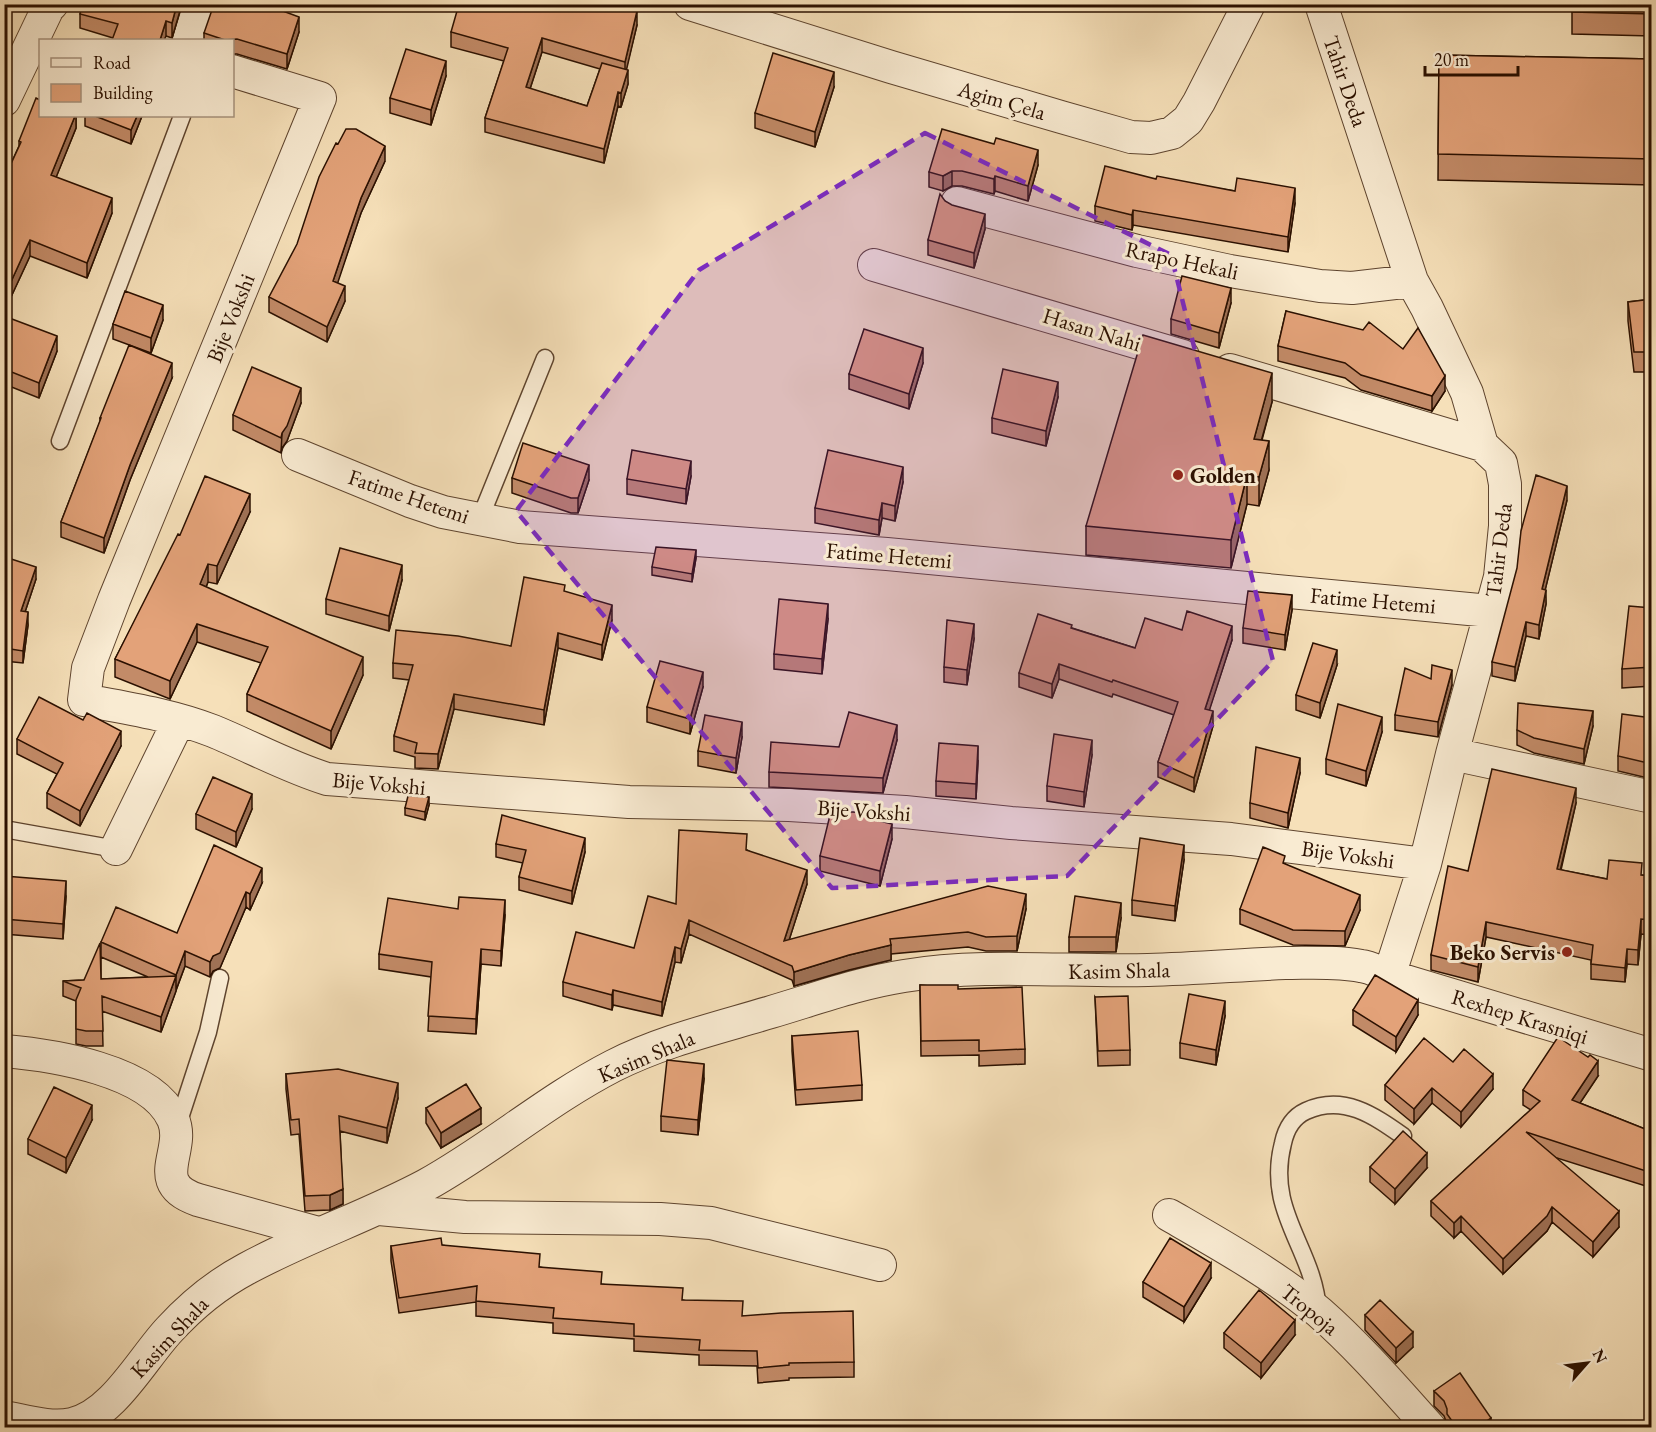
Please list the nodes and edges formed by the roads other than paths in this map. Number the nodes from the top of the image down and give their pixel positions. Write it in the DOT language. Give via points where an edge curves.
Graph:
graph roads {
  1 [pos="52,4"];
  2 [pos="200,4"];
  3 [pos="690,4"];
  4 [pos="1249,4"];
  5 [pos="1321,4"];
  6 [pos="189,39"];
  7 [pos="234,71"];
  8 [pos="4,100"];
  9 [pos="182,117"];
  10 [pos="957,203"];
  11 [pos="874,265"];
  12 [pos="1412,281"];
  13 [pos="545,358"];
  14 [pos="60,441"];
  15 [pos="1482,445"];
  16 [pos="298,455"];
  17 [pos="479,521"];
  18 [pos="1490,611"];
  19 [pos="179,720"];
  20 [pos="1452,754"];
  21 [pos="1652,797"];
  22 [pos="4,829"];
  23 [pos="116,849"];
  24 [pos="1425,864"];
  25 [pos="1389,976"];
  26 [pos="220,978"];
  27 [pos="4,1051"];
  28 [pos="1652,1055"];
  29 [pos="176,1132"];
  30 [pos="1403,1136"];
  31 [pos="379,1209"];
  32 [pos="1169,1215"];
  33 [pos="318,1233"];
  34 [pos="880,1265"];
  35 [pos="1318,1312"];
  36 [pos="4,1417"];
  37 [pos="1430,1428"];
  1 -- 8 [label="street"];
  2 -- 6 [label="street"];
  3 -- 4 [label="street, Agim Çela" via="1060,117 1151,138 1172,133 1188,120"];
  5 -- 12 [label="street, Tahir Deda"];
  7 -- 19 [label="street, Bije Vokshi" via="320,98 114,600 88,668 84,700"];
  9 -- 14 [label="lane"];
  10 -- 12 [label="street, Rrapo Hekali" via="1137,251 1241,273 1352,288"];
  11 -- 15 [label="street, Hasan Nahi"];
  12 -- 15 [label="street, Tahir Deda" via="1467,393"];
  13 -- 17 [label="lane"];
  15 -- 18 [label="street, Tahir Deda" via="1501,463 1505,483 1501,566"];
  16 -- 17 [label="street, Fatime Hetemi" via="410,501"];
  17 -- 18 [label="street, Fatime Hetemi" via="899,555"];
  18 -- 20 [label="street, Tahir Deda"];
  19 -- 23 [label="street"];
  19 -- 24 [label="street, Bije Vokshi" via="327,779 629,802 905,812 1231,839"];
  20 -- 21 [label="street"];
  20 -- 24 [label="street, Tahir Deda"];
  22 -- 23 [label="lane"];
  24 -- 25 [label="street, Tahir Deda"];
  25 -- 28 [label="street, Rexhep Krasniqi"];
  25 -- 31 [label="street, Kasim Shala" via="1364,966 1326,962 1119,970 968,970 870,983 708,1030 615,1065 429,1183"];
  26 -- 29 [label="lane" via="208,1032"];
  27 -- 29 [label="street" via="102,1068 161,1103 174,1120"];
  29 -- 33 [label="street" via="171,1177 180,1191 198,1200"];
  30 -- 35 [label="lane" via="1370,1113 1341,1104 1318,1106 1298,1115 1286,1130 1279,1157 1279,1189 1286,1218 1313,1280"];
  31 -- 33 [label="street, Kasim Shala"];
  31 -- 34 [label="street" via="465,1217 711,1223"];
  32 -- 35 [label="street, Tropoja" via="1254,1264"];
  33 -- 36 [label="street, Kasim Shala" via="243,1270 205,1296 170,1329 115,1397 96,1414 76,1424 58,1426"];
  35 -- 37 [label="street, Tropoja" via="1368,1359"];
}
